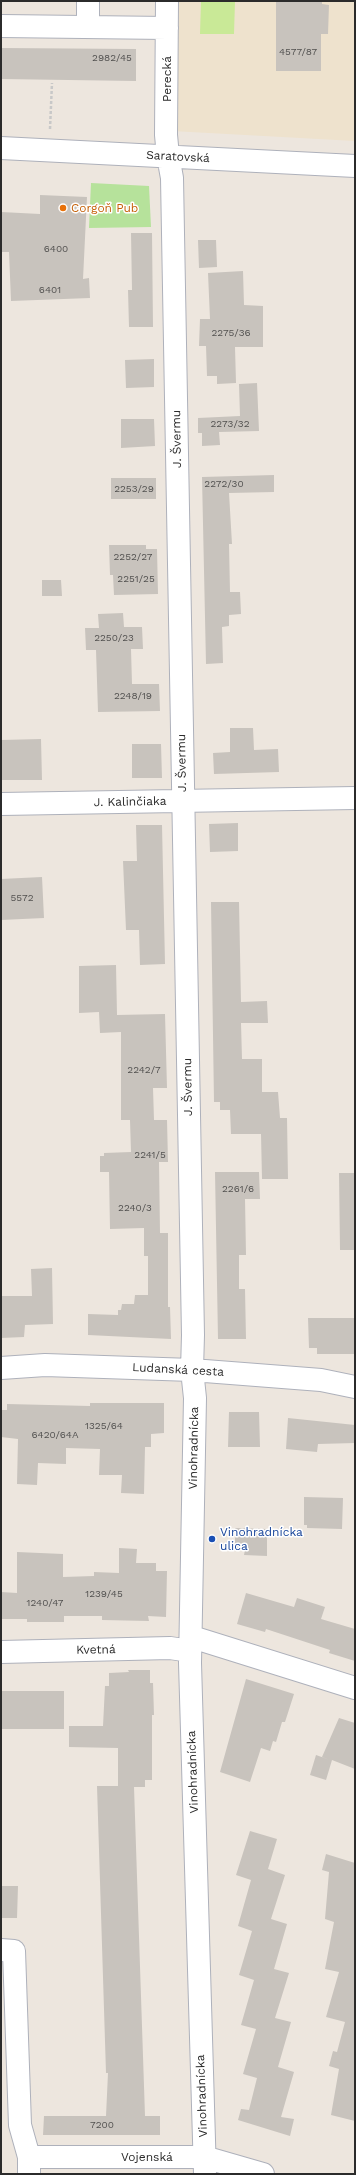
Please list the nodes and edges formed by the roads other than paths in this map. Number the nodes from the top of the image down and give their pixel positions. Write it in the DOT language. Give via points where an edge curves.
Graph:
graph roads {
  1 [pos="88,1"];
  2 [pos="167,1"];
  3 [pos="1,26"];
  4 [pos="88,27"];
  5 [pos="167,28"];
  6 [pos="1,148"];
  7 [pos="168,156"];
  8 [pos="355,166"];
  9 [pos="355,798"];
  10 [pos="182,802"];
  11 [pos="1,804"];
  12 [pos="1,1368"];
  13 [pos="192,1370"];
  14 [pos="355,1387"];
  15 [pos="191,1644"];
  16 [pos="1,1652"];
  17 [pos="355,1688"];
  18 [pos="1,1950"];
  19 [pos="204,2165"];
  20 [pos="29,2166"];
  21 [pos="263,2174"];
  1 -- 4 [label="street"];
  2 -- 5 [label="street, Perecká"];
  3 -- 4 [label="street"];
  4 -- 5 [label="street"];
  5 -- 7 [label="street, Perecká"];
  6 -- 7 [label="street, Saratovská"];
  7 -- 8 [label="street, Saratovská"];
  7 -- 10 [label="street, J. Švermu" via="172,178"];
  9 -- 10 [label="street, J. Kalinčiaka"];
  10 -- 11 [label="street, J. Kalinčiaka"];
  10 -- 13 [label="street, J. Švermu"];
  12 -- 13 [label="street, Ludanská cesta" via="45,1365"];
  13 -- 14 [label="street, Ludanská cesta" via="321,1380"];
  13 -- 15 [label="street, Vinohradnícka" via="195,1398"];
  15 -- 16 [label="street, Kvetná" via="170,1648"];
  15 -- 17 [label="street, Kvetná"];
  15 -- 19 [label="street, Vinohradnícka"];
  18 -- 20 [label="street, Vojenská" via="14,1951 20,2125"];
  19 -- 20 [label="street, Vojenská"];
  19 -- 21 [label="street, Vojenská"];
}
